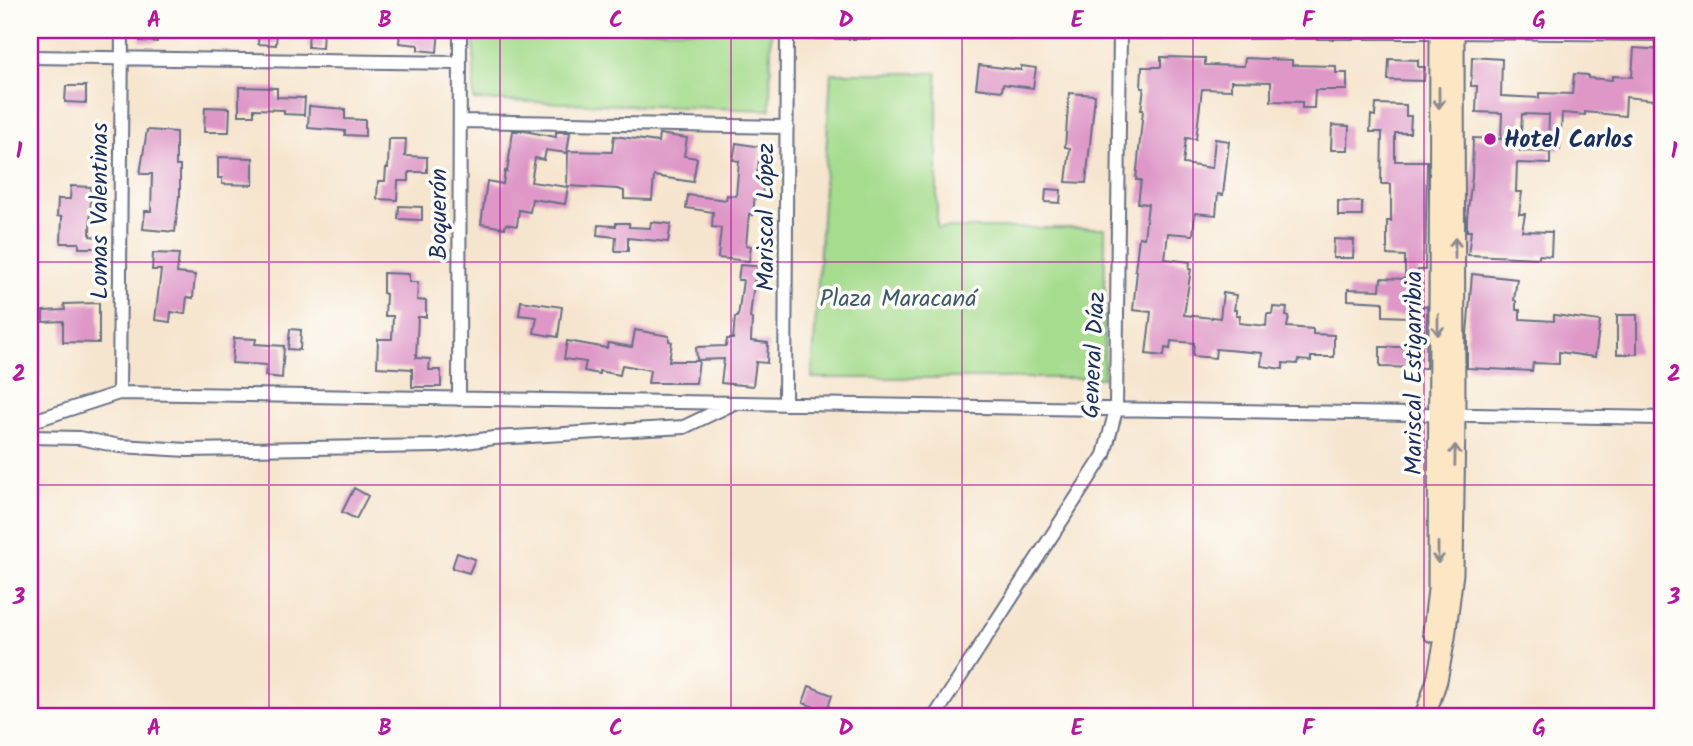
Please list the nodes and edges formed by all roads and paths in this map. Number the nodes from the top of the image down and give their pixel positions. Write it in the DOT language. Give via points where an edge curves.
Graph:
graph roads {
  1 [pos="122,30"];
  2 [pos="460,30"];
  3 [pos="788,31"];
  4 [pos="1119,31"];
  5 [pos="1447,31"];
  6 [pos="1663,34"];
  7 [pos="30,57"];
  8 [pos="122,59"];
  9 [pos="460,63"];
  10 [pos="460,121"];
  11 [pos="787,127"];
  12 [pos="119,393"];
  13 [pos="459,399"];
  14 [pos="733,404"];
  15 [pos="785,404"];
  16 [pos="1116,410"];
  17 [pos="1446,414"];
  18 [pos="1663,418"];
  19 [pos="30,422"];
  20 [pos="30,437"];
  21 [pos="935,716"];
  22 [pos="1425,716"];
  1 -- 8 [label="street, Lomas Valentinas"];
  2 -- 9 [label="street, Boquerón"];
  3 -- 4 [label="street"];
  3 -- 11 [label="street, Mariscal López"];
  4 -- 5 [label="street"];
  4 -- 16 [label="street, General Díaz"];
  5 -- 6 [label="street"];
  5 -- 17 [label="street"];
  7 -- 8 [label="street"];
  8 -- 9 [label="street"];
  8 -- 12 [label="street, Lomas Valentinas"];
  9 -- 10 [label="street, Boquerón"];
  10 -- 11 [label="street"];
  10 -- 13 [label="street, Boquerón"];
  11 -- 15 [label="street, Mariscal López"];
  12 -- 13 [label="street"];
  12 -- 19 [label="street"];
  13 -- 14 [label="street"];
  14 -- 15 [label="street"];
  14 -- 20 [label="street" via="684,427 494,438 437,446 187,450"];
  15 -- 16 [label="street"];
  16 -- 17 [label="street"];
  16 -- 21 [label="street, General Díaz" via="1104,455"];
  17 -- 18 [label="street"];
  17 -- 22 [label="street" via="1453,573 1440,666"];
}
